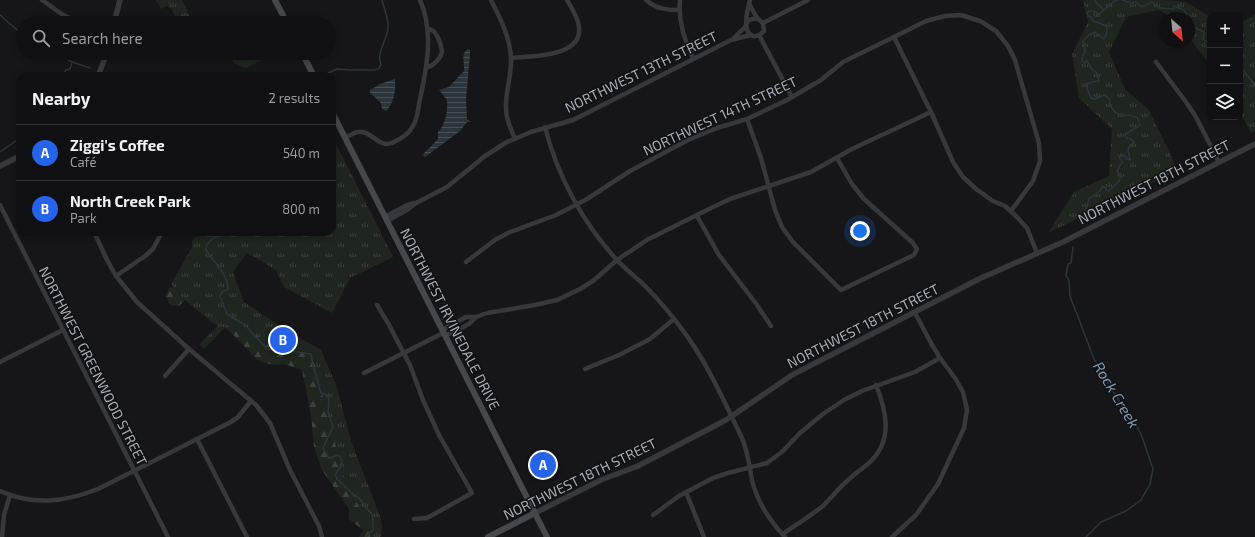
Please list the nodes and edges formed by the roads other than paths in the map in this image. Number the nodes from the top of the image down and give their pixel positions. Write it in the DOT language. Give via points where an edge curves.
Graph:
graph roads {
  1 [pos="42,0"];
  2 [pos="120,0"];
  3 [pos="275,0"];
  4 [pos="420,0"];
  5 [pos="491,0"];
  6 [pos="567,0"];
  7 [pos="646,0"];
  8 [pos="680,0"];
  9 [pos="750,0"];
  10 [pos="808,0"];
  11 [pos="679,10"];
  12 [pos="65,16"];
  13 [pos="116,16"];
  14 [pos="283,16"];
  15 [pos="757,18"];
  16 [pos="763,23"];
  17 [pos="746,25"];
  18 [pos="428,28"];
  19 [pos="750,35"];
  20 [pos="759,35"];
  21 [pos="894,37"];
  22 [pos="731,40"];
  23 [pos="511,58"];
  24 [pos="693,58"];
  25 [pos="104,60"];
  26 [pos="306,60"];
  27 [pos="1156,62"];
  28 [pos="426,67"];
  29 [pos="100,72"];
  30 [pos="312,72"];
  31 [pos="792,97"];
  32 [pos="931,112"];
  33 [pos="747,119"];
  34 [pos="336,120"];
  35 [pos="545,127"];
  36 [pos="345,138"];
  37 [pos="515,139"];
  38 [pos="1255,144"];
  39 [pos="16,158"];
  40 [pos="837,158"];
  41 [pos="1219,162"];
  42 [pos="0,166"];
  43 [pos="769,187"];
  44 [pos="577,204"];
  45 [pos="0,205"];
  46 [pos="1011,211"];
  47 [pos="697,216"];
  48 [pos="386,219"];
  49 [pos="96,236"];
  50 [pos="160,236"];
  51 [pos="1037,254"];
  52 [pos="617,260"];
  53 [pos="466,262"];
  54 [pos="116,276"];
  55 [pos="378,305"];
  56 [pos="915,312"];
  57 [pos="674,319"];
  58 [pos="771,326"];
  59 [pos="63,330"];
  60 [pos="443,333"];
  61 [pos="189,349"];
  62 [pos="404,353"];
  63 [pos="940,358"];
  64 [pos="0,362"];
  65 [pos="585,369"];
  66 [pos="364,373"];
  67 [pos="165,376"];
  68 [pos="876,385"];
  69 [pos="251,401"];
  70 [pos="732,417"];
  71 [pos="197,439"];
  72 [pos="750,468"];
  73 [pos="134,470"];
  74 [pos="0,491"];
  75 [pos="686,492"];
  76 [pos="10,495"];
  77 [pos="535,513"];
  78 [pos="653,515"];
  79 [pos="414,519"];
  80 [pos="784,536"];
  81 [pos="2,537"];
  82 [pos="168,537"];
  83 [pos="247,537"];
  84 [pos="322,537"];
  85 [pos="488,537"];
  86 [pos="546,537"];
  87 [pos="704,537"];
  88 [pos="892,537"];
  1 -- 12 [label="street"];
  2 -- 13 [label="street"];
  3 -- 14 [label="main road"];
  4 -- 18 [label="street"];
  5 -- 23 [label="street" via="506,34"];
  6 -- 23 [label="street" via="578,23 578,34 574,43 556,53"];
  7 -- 11 [label="street" via="659,8"];
  8 -- 11 [label="street"];
  9 -- 15 [label="street"];
  9 -- 17 [label="street"];
  10 -- 16 [label="street"];
  11 -- 24 [label="street" via="686,43"];
  15 -- 16 [label="street"];
  15 -- 17 [label="street" via="749,20"];
  16 -- 20 [label="street" via="764,31"];
  17 -- 19 [label="street"];
  17 -- 22 [label="street, NORTHWEST 13TH STREET"];
  18 -- 28 [label="street"];
  18 -- 28 [label="street" via="434,30 442,52 432,66"];
  19 -- 20 [label="street"];
  19 -- 22 [label="street, NORTHWEST 13TH STREET"];
  20 -- 31 [label="street"];
  21 -- 31 [label="street, NORTHWEST 14TH STREET" via="843,62 821,80"];
  21 -- 32 [label="street"];
  21 -- 46 [label="street, NORTHWEST 14TH STREET" via="926,21 961,15 980,21 996,31 1008,46 1015,60 1038,136 1040,161 1033,181"];
  22 -- 24 [label="street, NORTHWEST 13TH STREET"];
  23 -- 37 [label="street" via="506,109 508,123"];
  24 -- 35 [label="street, NORTHWEST 13TH STREET" via="587,113"];
  25 -- 29 [label="street"];
  26 -- 30 [label="main road"];
  27 -- 41 [label="street" via="1196,117"];
  28 -- 36 [label="street" via="416,121 404,136 386,144 363,132 356,132"];
  31 -- 33 [label="street, NORTHWEST 14TH STREET"];
  32 -- 40 [label="street"];
  32 -- 46 [label="street" via="953,162 963,177 976,190"];
  33 -- 43 [label="street"];
  33 -- 44 [label="street, NORTHWEST 14TH STREET" via="688,140 630,170"];
  34 -- 36 [label="main road, NORTHWEST IRVINEDALE DRIVE"];
  35 -- 37 [label="street, NORTHWEST 13TH STREET"];
  35 -- 44 [label="street" via="556,162"];
  36 -- 48 [label="main road, NORTHWEST IRVINEDALE DRIVE"];
  37 -- 48 [label="street, NORTHWEST 13TH STREET" via="485,156 447,187 405,206"];
  38 -- 41 [label="street, NORTHWEST 18TH STREET"];
  39 -- 42 [label="street"];
  40 -- 43 [label="street" via="811,172"];
  40 -- 43 [label="street" via="864,199 913,243 917,249 914,255 841,290 793,242 782,227"];
  41 -- 51 [label="street, NORTHWEST 18TH STREET"];
  43 -- 47 [label="street" via="730,199"];
  44 -- 52 [label="street" via="595,233"];
  44 -- 53 [label="street, NORTHWEST 14TH STREET" via="542,221 508,233"];
  45 -- 59 [label="street, NORTHWEST GREENWOOD STREET"];
  46 -- 51 [label="street" via="1027,228"];
  47 -- 52 [label="street" via="647,240"];
  47 -- 58 [label="street" via="719,255"];
  48 -- 60 [label="main road, NORTHWEST IRVINEDALE DRIVE"];
  49 -- 54 [label="street"];
  50 -- 54 [label="street" via="153,249"];
  51 -- 56 [label="street, NORTHWEST 18TH STREET" via="994,272"];
  52 -- 57 [label="street" via="645,286"];
  52 -- 60 [label="street" via="592,281 557,300 466,318"];
  54 -- 61 [label="street" via="137,302"];
  55 -- 62 [label="street"];
  56 -- 63 [label="street"];
  56 -- 70 [label="street, NORTHWEST 18TH STREET" via="792,376"];
  57 -- 65 [label="street" via="650,338 619,356"];
  57 -- 70 [label="street" via="700,357"];
  59 -- 64 [label="street"];
  59 -- 73 [label="street, NORTHWEST GREENWOOD STREET"];
  60 -- 62 [label="street"];
  60 -- 77 [label="main road, NORTHWEST IRVINEDALE DRIVE"];
  61 -- 67 [label="street"];
  61 -- 69 [label="street"];
  62 -- 66 [label="street"];
  62 -- 79 [label="street" via="431,418 472,493 426,518"];
  63 -- 68 [label="street" via="915,372"];
  63 -- 88 [label="street" via="963,392 967,410 964,428 938,484 916,515"];
  68 -- 72 [label="street" via="844,400 823,414 773,460"];
  68 -- 80 [label="street" via="886,416 885,433 877,454 823,505"];
  69 -- 71 [label="street" via="233,421"];
  69 -- 84 [label="street" via="270,422"];
  70 -- 72 [label="street" via="742,438"];
  70 -- 77 [label="street, NORTHWEST 18TH STREET" via="638,466 601,480"];
  71 -- 73 [label="street"];
  71 -- 83 [label="street"];
  72 -- 75 [label="street" via="714,478"];
  72 -- 80 [label="street" via="752,482 762,507"];
  73 -- 76 [label="street" via="98,489 68,499 39,501"];
  73 -- 82 [label="street, NORTHWEST GREENWOOD STREET"];
  74 -- 76 [label="street"];
  75 -- 78 [label="street"];
  75 -- 87 [label="street"];
  76 -- 81 [label="street" via="4,515"];
  77 -- 85 [label="main road, NORTHWEST 18TH STREET"];
  77 -- 86 [label="main road, NORTHWEST IRVINEDALE DRIVE"];
}
